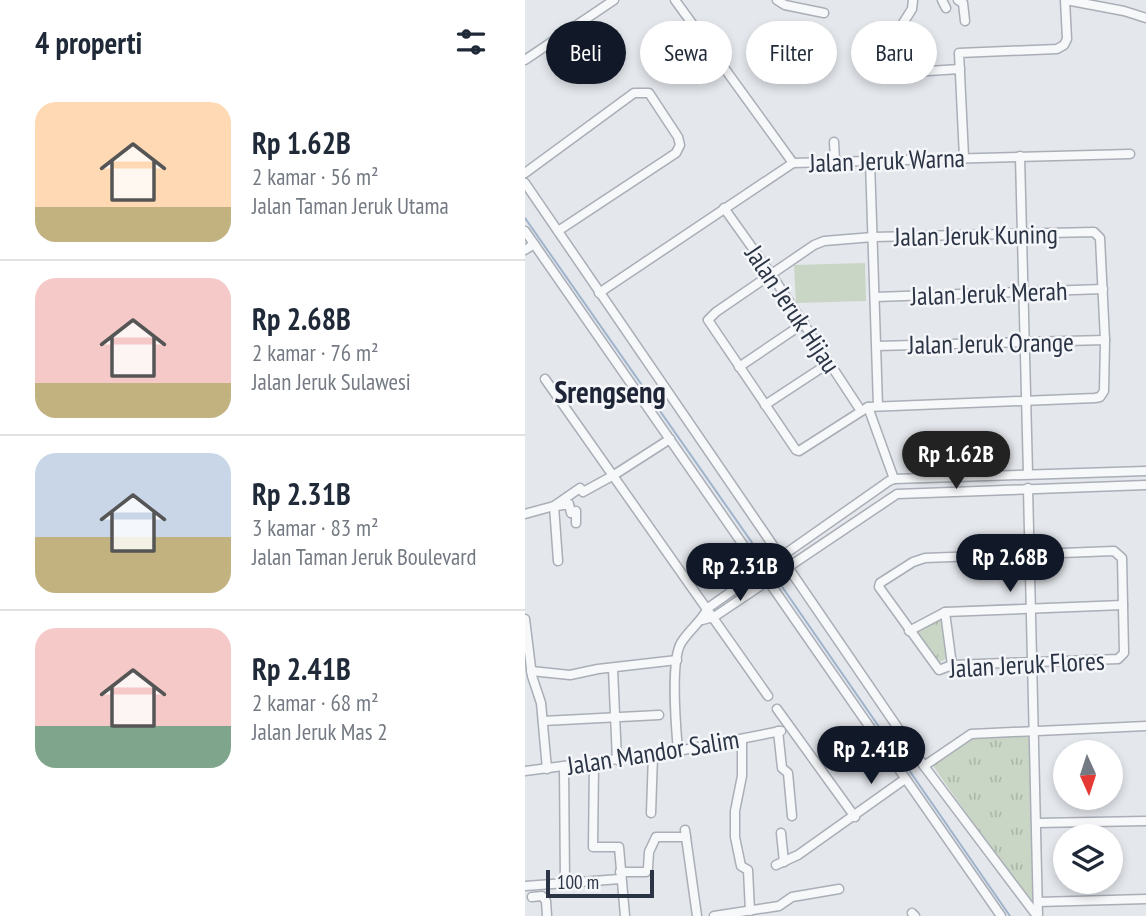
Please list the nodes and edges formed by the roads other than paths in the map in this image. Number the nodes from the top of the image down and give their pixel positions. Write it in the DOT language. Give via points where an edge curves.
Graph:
graph roads {
  1 [pos="614,0"];
  2 [pos="675,0"];
  3 [pos="777,0"];
  4 [pos="913,0"];
  5 [pos="958,0"];
  6 [pos="1065,0"];
  7 [pos="797,3"];
  8 [pos="824,13"];
  9 [pos="1146,18"];
  10 [pos="904,21"];
  11 [pos="965,21"];
  12 [pos="525,60"];
  13 [pos="960,69"];
  14 [pos="937,70"];
  15 [pos="834,142"];
  16 [pos="1130,154"];
  17 [pos="1020,156"];
  18 [pos="964,157"];
  19 [pos="835,161"];
  20 [pos="870,161"];
  21 [pos="793,163"];
  22 [pos="525,173"];
  23 [pos="525,183"];
  24 [pos="724,208"];
  25 [pos="525,231"];
  26 [pos="558,231"];
  27 [pos="1021,233"];
  28 [pos="873,237"];
  29 [pos="534,244"];
  30 [pos="525,250"];
  31 [pos="771,274"];
  32 [pos="1103,289"];
  33 [pos="1023,292"];
  34 [pos="599,293"];
  35 [pos="875,297"];
  36 [pos="804,323"];
  37 [pos="1105,340"];
  38 [pos="1024,342"];
  39 [pos="877,346"];
  40 [pos="829,363"];
  41 [pos="739,367"];
  42 [pos="545,379"];
  43 [pos="1026,401"];
  44 [pos="765,405"];
  45 [pos="879,405"];
  46 [pos="865,409"];
  47 [pos="670,439"];
  48 [pos="1146,471"];
  49 [pos="1028,474"];
  50 [pos="614,475"];
  51 [pos="894,479"];
  52 [pos="1146,485"];
  53 [pos="1028,488"];
  54 [pos="554,506"];
  55 [pos="525,514"];
  56 [pos="576,523"];
  57 [pos="792,548"];
  58 [pos="1030,555"];
  59 [pos="778,558"];
  60 [pos="800,559"];
  61 [pos="558,561"];
  62 [pos="763,569"];
  63 [pos="786,569"];
  64 [pos="771,579"];
  65 [pos="1123,605"];
  66 [pos="708,608"];
  67 [pos="1031,608"];
  68 [pos="945,612"];
  69 [pos="714,617"];
  70 [pos="525,618"];
  71 [pos="702,620"];
  72 [pos="909,631"];
  73 [pos="677,660"];
  74 [pos="1033,662"];
  75 [pos="952,665"];
  76 [pos="613,669"];
  77 [pos="529,674"];
  78 [pos="768,696"];
  79 [pos="778,709"];
  80 [pos="659,715"];
  81 [pos="616,716"];
  82 [pos="543,722"];
  83 [pos="1146,726"];
  84 [pos="1035,730"];
  85 [pos="742,739"];
  86 [pos="678,751"];
  87 [pos="653,755"];
  88 [pos="617,760"];
  89 [pos="594,764"];
  90 [pos="924,766"];
  91 [pos="564,767"];
  92 [pos="547,769"];
  93 [pos="525,771"];
  94 [pos="905,779"];
  95 [pos="651,813"];
  96 [pos="792,816"];
  97 [pos="855,817"];
  98 [pos="1146,821"];
  99 [pos="1037,823"];
  100 [pos="781,834"];
  101 [pos="620,876"];
  102 [pos="565,883"];
  103 [pos="525,886"];
  104 [pos="839,889"];
  105 [pos="533,897"];
  106 [pos="1146,899"];
  107 [pos="1038,902"];
  108 [pos="747,913"];
  109 [pos="547,916"];
  110 [pos="625,916"];
  111 [pos="697,916"];
  112 [pos="714,916"];
  113 [pos="1001,916"];
  114 [pos="1038,916"];
  1 -- 12 [label="street"];
  2 -- 21 [label="street"];
  3 -- 7 [label="street" via="785,5"];
  4 -- 10 [label="street"];
  5 -- 11 [label="street" via="963,3"];
  6 -- 9 [label="street"];
  6 -- 13 [label="street" via="1067,38 1058,49 959,53"];
  7 -- 8 [label="street"];
  13 -- 14 [label="street"];
  13 -- 18 [label="street"];
  15 -- 19 [label="street"];
  16 -- 17 [label="street, Jalan Jeruk Warna"];
  17 -- 18 [label="street, Jalan Jeruk Warna"];
  17 -- 27 [label="street"];
  18 -- 20 [label="street, Jalan Jeruk Warna"];
  19 -- 20 [label="street, Jalan Jeruk Warna"];
  19 -- 21 [label="street, Jalan Jeruk Warna"];
  20 -- 28 [label="street, Jalan Jeruk Hijau"];
  21 -- 24 [label="street, Jalan Jeruk Warna"];
  22 -- 26 [label="street" via="634,93 649,93 678,137 676,153"];
  23 -- 26 [label="street"];
  24 -- 31 [label="street, Jalan Jeruk Hijau"];
  24 -- 34 [label="street, Jalan Jeruk Warna"];
  25 -- 29 [label="street"];
  26 -- 34 [label="street"];
  27 -- 28 [label="street, Jalan Jeruk Kuning"];
  27 -- 32 [label="street, Jalan Jeruk Kuning" via="1099,234"];
  27 -- 33 [label="street"];
  28 -- 31 [label="street, Jalan Jeruk Kuning" via="824,241"];
  28 -- 35 [label="street, Jalan Jeruk Hijau"];
  29 -- 30 [label="street"];
  29 -- 47 [label="street"];
  31 -- 36 [label="street, Jalan Jeruk Hijau"];
  31 -- 41 [label="street, Jalan Jeruk Kuning" via="709,317"];
  32 -- 33 [label="street, Jalan Jeruk Merah"];
  32 -- 37 [label="street, Jalan Jeruk Kuning"];
  33 -- 35 [label="street, Jalan Jeruk Merah"];
  33 -- 38 [label="street"];
  34 -- 59 [label="street"];
  35 -- 39 [label="street, Jalan Jeruk Hijau"];
  36 -- 40 [label="street, Jalan Jeruk Hijau"];
  36 -- 41 [label="street"];
  37 -- 38 [label="street, Jalan Jeruk Orange"];
  37 -- 43 [label="street, Jalan Jeruk Kuning" via="1100,397"];
  38 -- 39 [label="street, Jalan Jeruk Orange"];
  38 -- 43 [label="street"];
  39 -- 45 [label="street, Jalan Jeruk Hijau"];
  40 -- 44 [label="street"];
  40 -- 46 [label="street, Jalan Jeruk Hijau"];
  41 -- 44 [label="street, Jalan Jeruk Kuning"];
  42 -- 50 [label="street"];
  43 -- 45 [label="street, Jalan Jeruk Kuning"];
  43 -- 49 [label="street"];
  44 -- 46 [label="street, Jalan Jeruk Kuning" via="799,451"];
  45 -- 46 [label="street, Jalan Jeruk Kuning"];
  46 -- 51 [label="street, Jalan Jeruk Hijau"];
  47 -- 50 [label="street"];
  47 -- 62 [label="street"];
  48 -- 49 [label="street"];
  49 -- 51 [label="street"];
  50 -- 54 [label="street" via="583,492 580,488"];
  50 -- 66 [label="street"];
  51 -- 57 [label="street"];
  52 -- 53 [label="street"];
  53 -- 58 [label="street"];
  53 -- 60 [label="street" via="897,494"];
  54 -- 55 [label="street"];
  54 -- 56 [label="street" via="569,504 571,513 576,512"];
  54 -- 61 [label="street"];
  57 -- 59 [label="street"];
  57 -- 60 [label="street"];
  58 -- 65 [label="street, Jalan Jeruk Flores" via="1117,552 1122,558"];
  58 -- 67 [label="street"];
  58 -- 72 [label="street, Jalan Jeruk Flores" via="925,558 902,569 879,587"];
  59 -- 62 [label="street"];
  59 -- 63 [label="street"];
  60 -- 63 [label="street"];
  62 -- 64 [label="street"];
  62 -- 66 [label="street"];
  63 -- 64 [label="street"];
  63 -- 90 [label="street"];
  64 -- 69 [label="street"];
  64 -- 94 [label="street"];
  65 -- 67 [label="street"];
  65 -- 74 [label="street, Jalan Jeruk Flores" via="1121,658"];
  66 -- 69 [label="street"];
  66 -- 71 [label="street"];
  67 -- 68 [label="street"];
  67 -- 74 [label="street"];
  68 -- 72 [label="street"];
  68 -- 75 [label="street"];
  69 -- 71 [label="street"];
  69 -- 78 [label="street"];
  70 -- 77 [label="street"];
  71 -- 73 [label="street" via="681,642"];
  72 -- 75 [label="street, Jalan Jeruk Flores" via="937,669"];
  73 -- 76 [label="street"];
  73 -- 86 [label="street"];
  74 -- 75 [label="street, Jalan Jeruk Flores"];
  74 -- 84 [label="street"];
  76 -- 77 [label="street"];
  76 -- 81 [label="street"];
  77 -- 82 [label="street"];
  79 -- 97 [label="street"];
  80 -- 81 [label="street"];
  81 -- 82 [label="street"];
  81 -- 88 [label="street"];
  82 -- 92 [label="street"];
  83 -- 84 [label="street"];
  84 -- 90 [label="street" via="971,734"];
  84 -- 99 [label="street"];
  85 -- 86 [label="street, Jalan Mandor Salim"];
  85 -- 96 [label="street, Jalan Mandor Salim" via="779,731"];
  85 -- 108 [label="street" via="735,830 741,866 748,870"];
  86 -- 87 [label="street, Jalan Mandor Salim"];
  87 -- 88 [label="street, Jalan Mandor Salim"];
  87 -- 95 [label="street"];
  88 -- 89 [label="street, Jalan Mandor Salim"];
  89 -- 91 [label="street, Jalan Mandor Salim"];
  89 -- 101 [label="street" via="593,847 619,847"];
  90 -- 114 [label="street"];
  91 -- 92 [label="street, Jalan Mandor Salim"];
  91 -- 102 [label="street"];
  92 -- 93 [label="street, Jalan Mandor Salim"];
  94 -- 97 [label="street"];
  94 -- 113 [label="street"];
  97 -- 100 [label="street" via="780,863"];
  98 -- 99 [label="street"];
  99 -- 107 [label="street"];
  101 -- 102 [label="street"];
  101 -- 110 [label="street"];
  101 -- 111 [label="street" via="646,872 656,837 685,834"];
  102 -- 103 [label="street"];
  104 -- 108 [label="street" via="792,897 779,906"];
  105 -- 109 [label="street" via="542,896 546,901"];
  106 -- 107 [label="street"];
  107 -- 114 [label="street"];
  108 -- 112 [label="street"];
}
